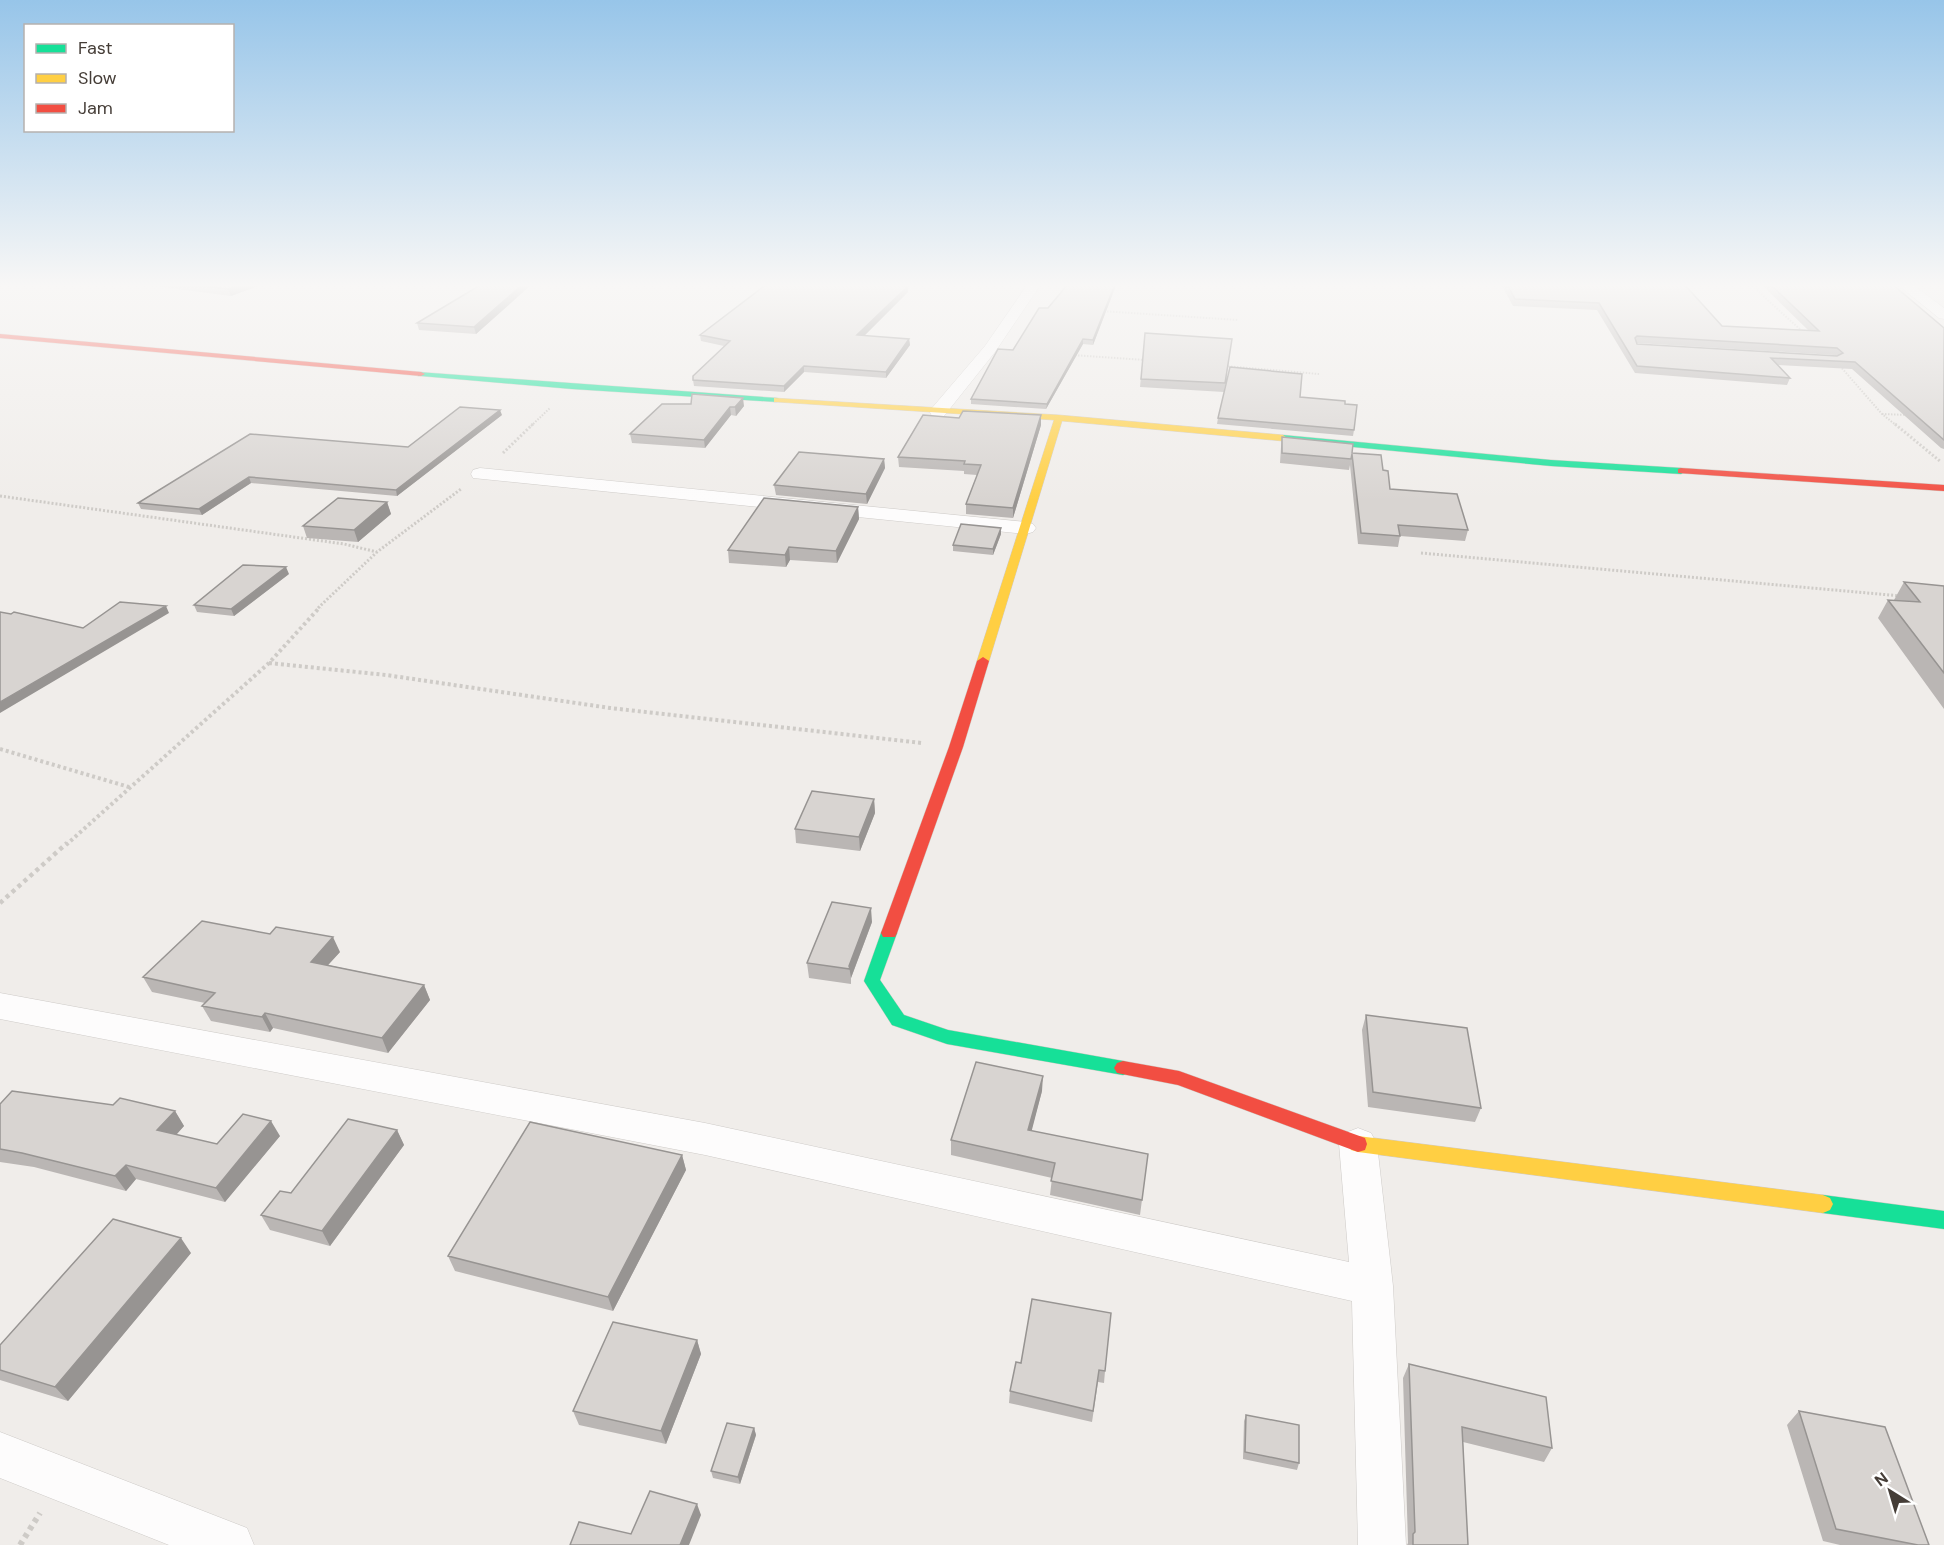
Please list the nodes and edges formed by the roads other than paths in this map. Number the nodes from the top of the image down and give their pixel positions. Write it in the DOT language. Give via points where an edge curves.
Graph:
graph roads {
  1 [pos="225,356"];
  2 [pos="984,356"];
  3 [pos="938,412"];
  4 [pos="1059,418"];
  5 [pos="480,474"];
  6 [pos="1944,488"];
  7 [pos="1026,528"];
  8 [pos="0,1006"];
  9 [pos="1358,1144"];
  10 [pos="1944,1220"];
  11 [pos="1372,1286"];
  12 [pos="0,1455"];
  13 [pos="230,1545"];
  14 [pos="1383,1545"];
  1 -- 3 [label="street" via="572,387"];
  2 -- 3 [label="street"];
  3 -- 4 [label="street"];
  4 -- 6 [label="street" via="1551,463"];
  4 -- 7 [label="street"];
  5 -- 7 [label="street"];
  7 -- 9 [label="street" via="956,747 872,981 898,1020 947,1037 1179,1078"];
  8 -- 11 [label="street" via="705,1139"];
  9 -- 10 [label="street"];
  9 -- 11 [label="street"];
  11 -- 14 [label="street"];
  12 -- 13 [label="street"];
}
